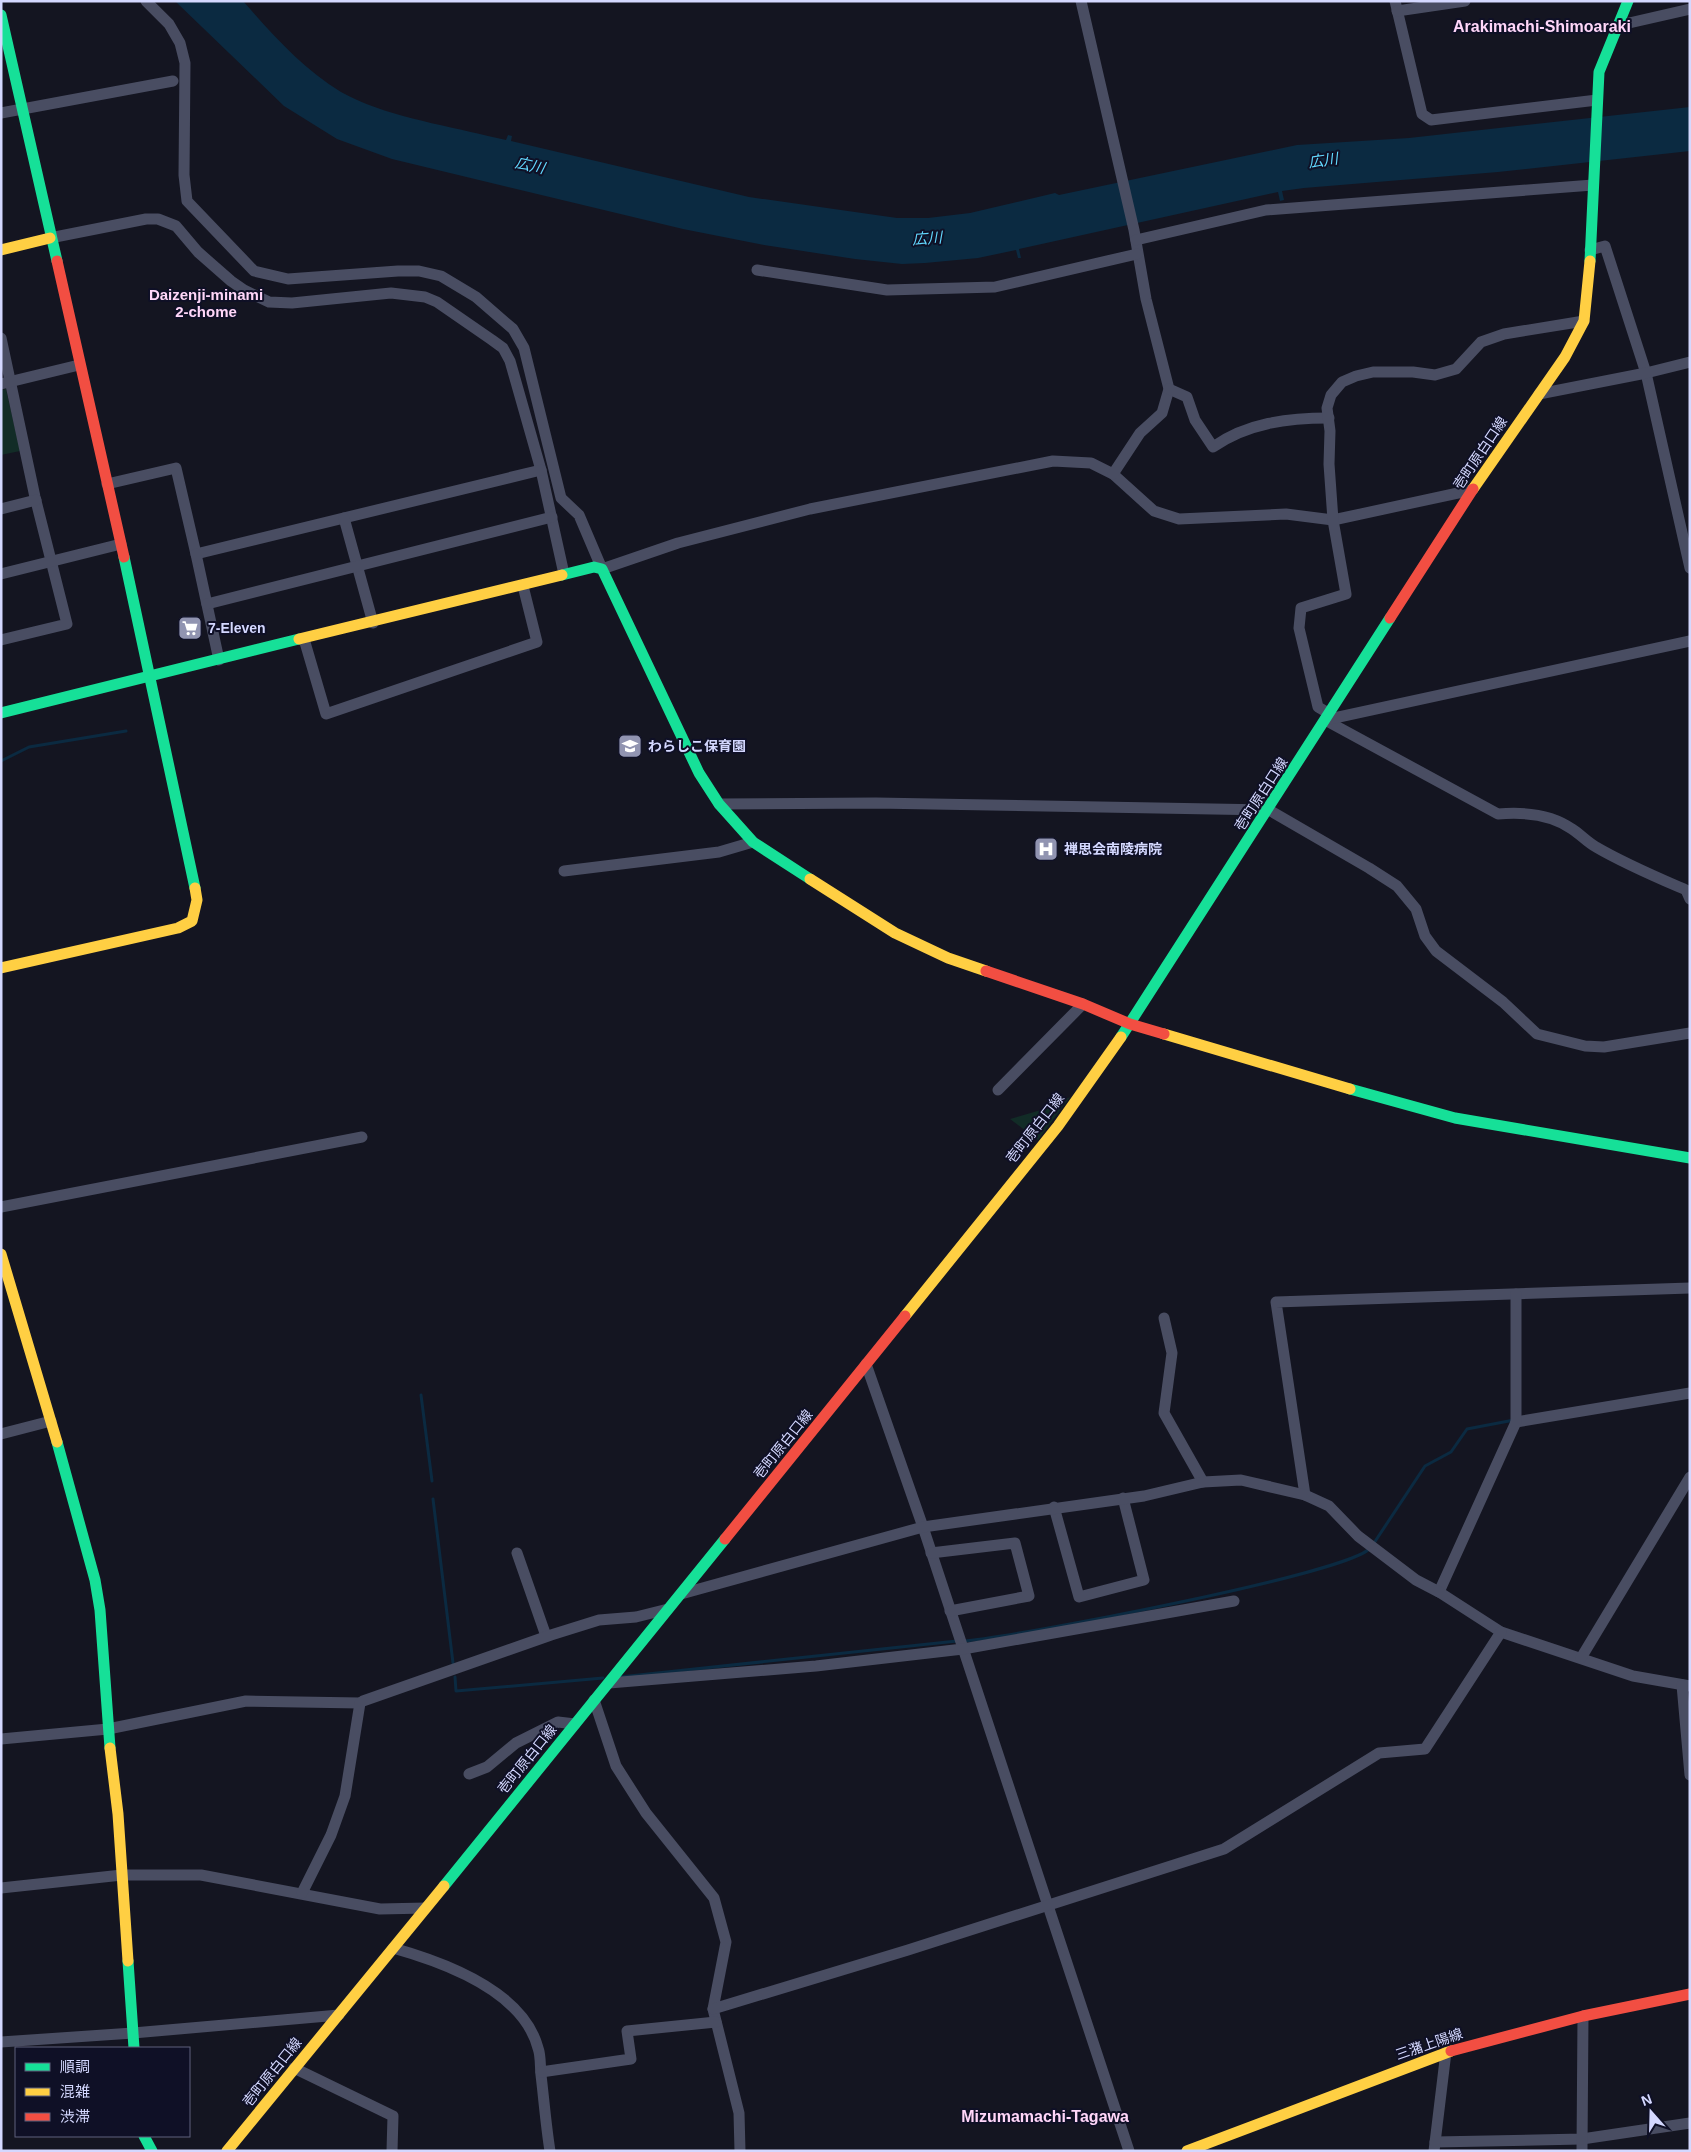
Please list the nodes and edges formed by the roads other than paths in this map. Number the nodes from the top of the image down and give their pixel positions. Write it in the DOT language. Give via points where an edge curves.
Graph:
graph roads {
  1 [pos="146,1"];
  2 [pos="1081,1"];
  3 [pos="1466,1"];
  4 [pos="1628,1"];
  5 [pos="1396,6"];
  6 [pos="1690,9"];
  7 [pos="1,15"];
  8 [pos="1616,26"];
  9 [pos="173,81"];
  10 [pos="1597,102"];
  11 [pos="22,108"];
  12 [pos="1,113"];
  13 [pos="1593,185"];
  14 [pos="1135,235"];
  15 [pos="50,238"];
  16 [pos="1,250"];
  17 [pos="1590,250"];
  18 [pos="1137,254"];
  19 [pos="757,270"];
  20 [pos="1584,321"];
  21 [pos="1,338"];
  22 [pos="1690,362"];
  23 [pos="80,366"];
  24 [pos="1646,373"];
  25 [pos="6,383"];
  26 [pos="1169,389"];
  27 [pos="1539,394"];
  28 [pos="1329,418"];
  29 [pos="541,470"];
  30 [pos="1112,474"];
  31 [pos="106,484"];
  32 [pos="1472,490"];
  33 [pos="36,500"];
  34 [pos="1,509"];
  35 [pos="552,517"];
  36 [pos="344,518"];
  37 [pos="1334,520"];
  38 [pos="121,544"];
  39 [pos="196,554"];
  40 [pos="52,561"];
  41 [pos="356,566"];
  42 [pos="1690,568"];
  43 [pos="602,569"];
  44 [pos="1,574"];
  45 [pos="564,574"];
  46 [pos="523,586"];
  47 [pos="207,604"];
  48 [pos="372,623"];
  49 [pos="304,639"];
  50 [pos="1,640"];
  51 [pos="1690,641"];
  52 [pos="219,660"];
  53 [pos="151,677"];
  54 [pos="1,713"];
  55 [pos="1328,717"];
  56 [pos="719,804"];
  57 [pos="1268,810"];
  58 [pos="753,842"];
  59 [pos="564,871"];
  60 [pos="1690,899"];
  61 [pos="1,968"];
  62 [pos="1083,1004"];
  63 [pos="1130,1024"];
  64 [pos="1690,1033"];
  65 [pos="998,1090"];
  66 [pos="362,1137"];
  67 [pos="1690,1158"];
  68 [pos="1,1207"];
  69 [pos="1,1254"];
  70 [pos="1690,1288"];
  71 [pos="1516,1294"];
  72 [pos="1164,1318"];
  73 [pos="866,1364"];
  74 [pos="1690,1393"];
  75 [pos="51,1421"];
  76 [pos="1516,1422"];
  77 [pos="1,1434"];
  78 [pos="1690,1477"];
  79 [pos="1203,1482"];
  80 [pos="1305,1495"];
  81 [pos="1123,1498"];
  82 [pos="1054,1508"];
  83 [pos="923,1527"];
  84 [pos="517,1553"];
  85 [pos="932,1553"];
  86 [pos="1439,1592"];
  87 [pos="681,1594"];
  88 [pos="1234,1601"];
  89 [pos="668,1609"];
  90 [pos="950,1611"];
  91 [pos="1501,1632"];
  92 [pos="546,1636"];
  93 [pos="963,1649"];
  94 [pos="1581,1658"];
  95 [pos="609,1683"];
  96 [pos="1686,1686"];
  97 [pos="594,1700"];
  98 [pos="360,1703"];
  99 [pos="575,1724"];
  100 [pos="108,1729"];
  101 [pos="1,1739"];
  102 [pos="469,1774"];
  103 [pos="1690,1775"];
  104 [pos="122,1876"];
  105 [pos="1,1888"];
  106 [pos="302,1893"];
  107 [pos="1048,1904"];
  108 [pos="426,1908"];
  109 [pos="393,1948"];
  110 [pos="1690,1994"];
  111 [pos="712,2009"];
  112 [pos="339,2015"];
  113 [pos="1583,2016"];
  114 [pos="716,2022"];
  115 [pos="133,2033"];
  116 [pos="1,2042"];
  117 [pos="134,2047"];
  118 [pos="1446,2052"];
  119 [pos="294,2068"];
  120 [pos="541,2072"];
  121 [pos="1690,2124"];
  122 [pos="145,2137"];
  123 [pos="1582,2145"];
  124 [pos="1434,2146"];
  125 [pos="152,2151"];
  126 [pos="227,2151"];
  127 [pos="392,2151"];
  128 [pos="550,2151"];
  129 [pos="740,2151"];
  130 [pos="1129,2151"];
  131 [pos="1187,2151"];
  1 -- 43 [label="street" via="169,24 180,43 185,63 184,175 187,200 254,271 288,279 398,271 442,276 476,297 512,329 524,348 561,498 579,515"];
  2 -- 14 [label="street"];
  3 -- 5 [label="street"];
  4 -- 8 [label="street, 壱町原白口線"];
  5 -- 10 [label="street" via="1422,114 1431,120"];
  6 -- 8 [label="street"];
  7 -- 11 [label="street"];
  8 -- 10 [label="street, 壱町原白口線" via="1598,72"];
  9 -- 11 [label="street"];
  10 -- 13 [label="street, 壱町原白口線"];
  11 -- 12 [label="street"];
  11 -- 15 [label="street"];
  13 -- 14 [label="street" via="1266,210"];
  13 -- 17 [label="street, 壱町原白口線"];
  14 -- 18 [label="street"];
  15 -- 16 [label="street"];
  15 -- 23 [label="street"];
  15 -- 29 [label="street" via="158,219 176,226 198,252 244,290 269,302 292,303 391,293 412,294 437,302 503,348 518,385"];
  17 -- 20 [label="street, 壱町原白口線"];
  17 -- 24 [label="street" via="1605,246"];
  18 -- 19 [label="street" via="995,287 887,290"];
  18 -- 26 [label="street"];
  20 -- 27 [label="street, 壱町原白口線" via="1565,357"];
  20 -- 28 [label="street" via="1504,334 1482,342 1456,369 1436,375 1372,372 1356,376 1342,382 1331,395 1327,408"];
  21 -- 25 [label="street"];
  22 -- 24 [label="street"];
  23 -- 25 [label="street"];
  23 -- 31 [label="street"];
  24 -- 27 [label="street"];
  24 -- 42 [label="street"];
  25 -- 33 [label="street"];
  26 -- 28 [label="street" via="1187,397 1196,420 1213,447 1231,434 1269,423"];
  26 -- 30 [label="street" via="1162,413 1140,433"];
  27 -- 32 [label="street, 壱町原白口線"];
  28 -- 37 [label="street"];
  29 -- 35 [label="street"];
  29 -- 36 [label="street"];
  30 -- 37 [label="street" via="1154,511 1179,519 1286,514"];
  30 -- 43 [label="street" via="1091,463 1053,461 810,509 678,543"];
  31 -- 38 [label="street"];
  31 -- 39 [label="street" via="176,468"];
  32 -- 37 [label="street"];
  32 -- 55 [label="street, 壱町原白口線"];
  33 -- 34 [label="street"];
  33 -- 40 [label="street"];
  35 -- 41 [label="street"];
  35 -- 45 [label="street"];
  36 -- 39 [label="street"];
  36 -- 41 [label="street"];
  37 -- 55 [label="street" via="1346,594 1301,608 1299,628 1318,707"];
  38 -- 40 [label="street"];
  38 -- 53 [label="street"];
  39 -- 47 [label="street"];
  40 -- 44 [label="street"];
  40 -- 50 [label="street" via="67,624"];
  41 -- 47 [label="street"];
  41 -- 48 [label="street"];
  43 -- 45 [label="street"];
  43 -- 56 [label="street" via="699,773"];
  45 -- 46 [label="street"];
  46 -- 48 [label="street"];
  46 -- 49 [label="street" via="538,642 326,714"];
  47 -- 52 [label="street"];
  48 -- 49 [label="street"];
  49 -- 52 [label="street"];
  51 -- 55 [label="street"];
  52 -- 53 [label="street"];
  53 -- 54 [label="street"];
  53 -- 61 [label="street" via="197,900 192,921 178,928"];
  55 -- 57 [label="street, 壱町原白口線"];
  55 -- 60 [label="street" via="1498,814 1521,812 1570,827 1595,847 1686,890"];
  56 -- 57 [label="street" via="876,803"];
  56 -- 58 [label="street"];
  57 -- 63 [label="street, 壱町原白口線"];
  57 -- 64 [label="street" via="1397,886 1416,909 1425,936 1436,951 1503,1002 1537,1034 1604,1048"];
  58 -- 59 [label="street" via="719,852"];
  58 -- 62 [label="street" via="895,933 948,958"];
  62 -- 63 [label="street"];
  62 -- 65 [label="street"];
  63 -- 67 [label="street" via="1455,1118"];
  63 -- 73 [label="street, 壱町原白口線" via="1058,1126"];
  66 -- 68 [label="street"];
  69 -- 75 [label="street"];
  70 -- 71 [label="street"];
  71 -- 76 [label="street"];
  71 -- 80 [label="street" via="1276,1302"];
  72 -- 79 [label="street" via="1172,1354 1164,1414"];
  73 -- 83 [label="street"];
  73 -- 87 [label="street, 壱町原白口線"];
  74 -- 76 [label="street"];
  75 -- 77 [label="street"];
  75 -- 100 [label="street" via="95,1580"];
  76 -- 86 [label="street"];
  78 -- 94 [label="street"];
  79 -- 80 [label="street" via="1241,1480"];
  79 -- 81 [label="street"];
  80 -- 86 [label="street" via="1329,1506 1358,1536 1416,1580"];
  81 -- 82 [label="street"];
  81 -- 82 [label="street" via="1144,1580 1079,1597"];
  82 -- 83 [label="street"];
  83 -- 85 [label="street"];
  83 -- 87 [label="street"];
  84 -- 92 [label="street"];
  85 -- 90 [label="street"];
  85 -- 90 [label="street" via="1015,1543 1029,1596"];
  86 -- 91 [label="street"];
  87 -- 89 [label="street, 壱町原白口線"];
  88 -- 93 [label="street"];
  89 -- 92 [label="street" via="636,1617 599,1620"];
  89 -- 95 [label="street, 壱町原白口線"];
  90 -- 93 [label="street"];
  91 -- 94 [label="street"];
  91 -- 107 [label="street" via="1425,1749 1379,1753 1224,1849"];
  92 -- 98 [label="street"];
  93 -- 95 [label="street" via="816,1666"];
  93 -- 107 [label="street"];
  94 -- 96 [label="street" via="1632,1676"];
  95 -- 97 [label="street, 壱町原白口線"];
  96 -- 103 [label="street"];
  97 -- 99 [label="street, 壱町原白口線"];
  97 -- 111 [label="street" via="616,1766 646,1813 714,1898 726,1942"];
  98 -- 100 [label="street" via="246,1701"];
  98 -- 106 [label="street" via="345,1796 332,1835"];
  99 -- 102 [label="street" via="558,1722 516,1743 487,1767"];
  99 -- 108 [label="street, 壱町原白口線"];
  100 -- 101 [label="street"];
  100 -- 104 [label="street"];
  104 -- 105 [label="street"];
  104 -- 106 [label="street" via="201,1875"];
  104 -- 115 [label="street"];
  106 -- 108 [label="street" via="380,1909"];
  107 -- 111 [label="street"];
  107 -- 130 [label="street"];
  108 -- 109 [label="street, 壱町原白口線"];
  109 -- 112 [label="street, 壱町原白口線"];
  109 -- 120 [label="street" via="438,1961 492,1989 529,2029 538,2048"];
  110 -- 113 [label="street, 三潴上陽線"];
  111 -- 114 [label="street"];
  112 -- 115 [label="street"];
  112 -- 119 [label="street, 壱町原白口線"];
  113 -- 118 [label="street, 三潴上陽線"];
  113 -- 123 [label="street"];
  114 -- 120 [label="street" via="627,2031 631,2059"];
  114 -- 129 [label="street" via="739,2113"];
  115 -- 116 [label="street"];
  115 -- 117 [label="street"];
  118 -- 124 [label="street"];
  118 -- 131 [label="street, 三潴上陽線"];
  119 -- 126 [label="street, 壱町原白口線"];
  119 -- 127 [label="street" via="393,2116"];
  120 -- 128 [label="street"];
  121 -- 123 [label="street"];
  122 -- 125 [label="street"];
  123 -- 124 [label="street"];
}
